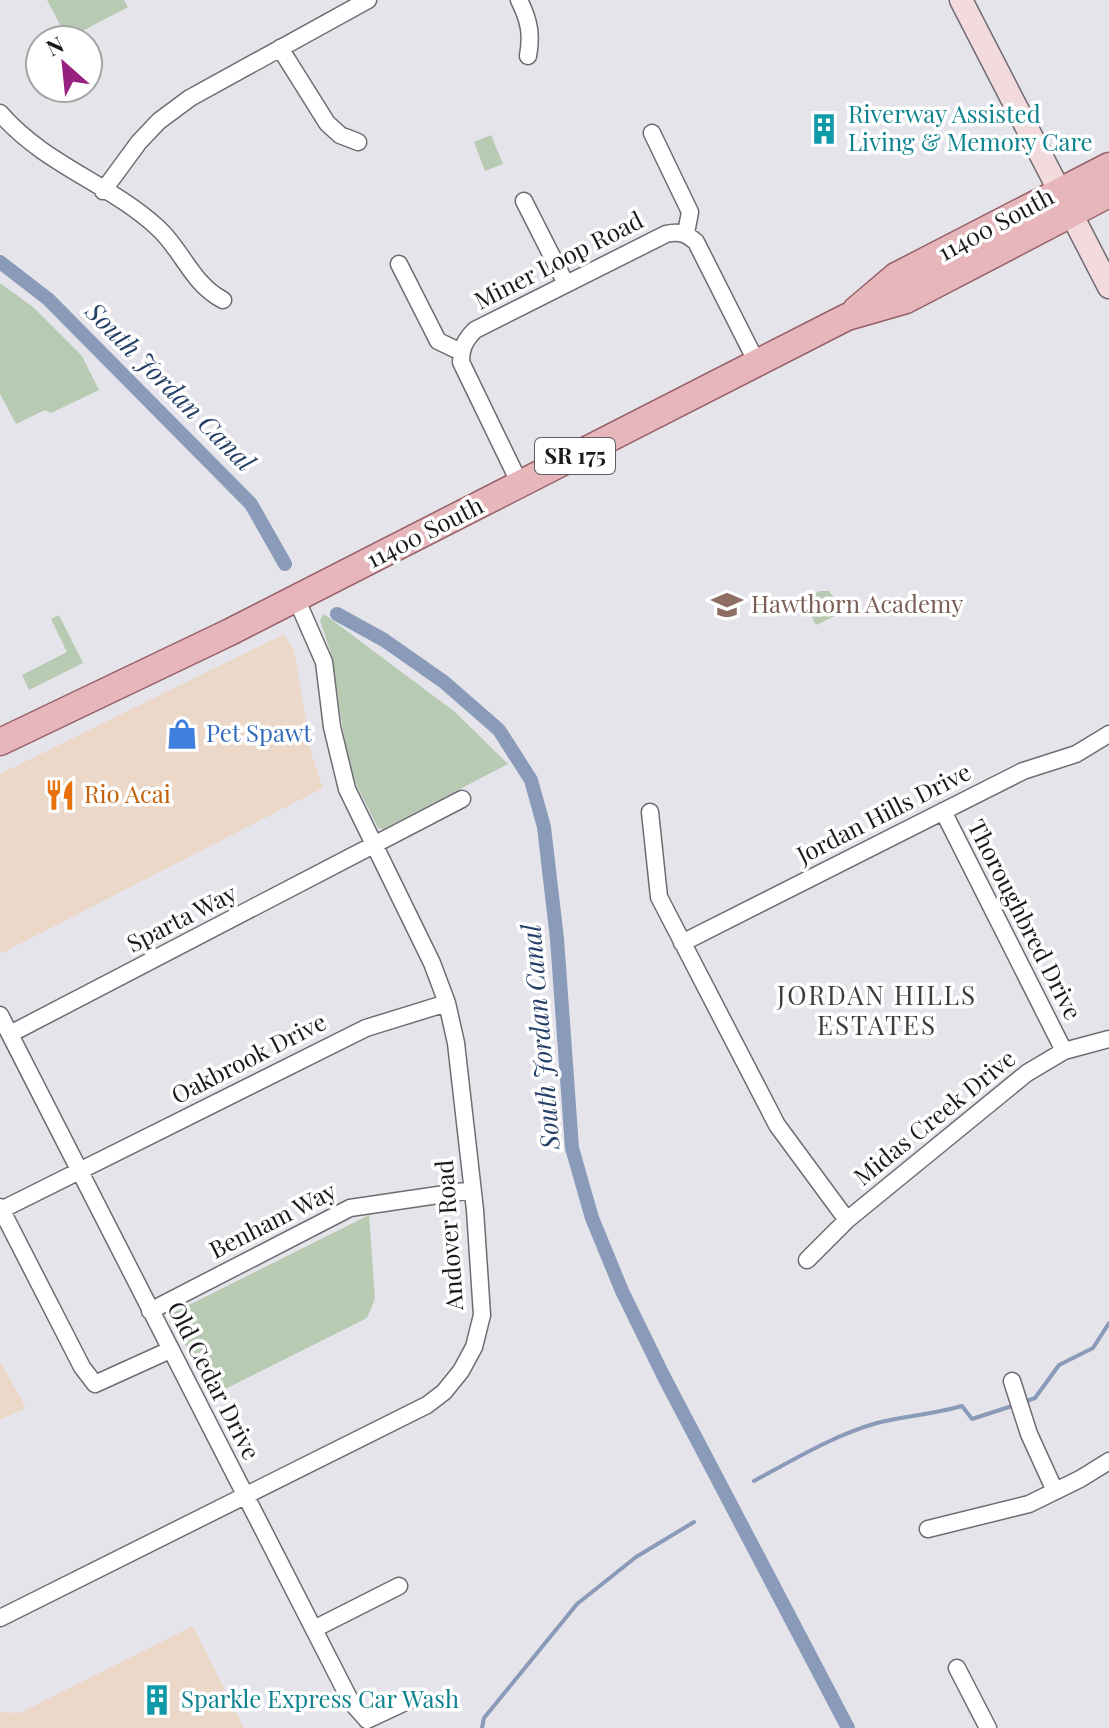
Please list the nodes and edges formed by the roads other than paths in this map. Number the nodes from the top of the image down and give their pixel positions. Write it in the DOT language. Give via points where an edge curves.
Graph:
graph roads {
  1 [pos="368,0"];
  2 [pos="519,0"];
  3 [pos="961,0"];
  4 [pos="280,48"];
  5 [pos="528,56"];
  6 [pos="0,113"];
  7 [pos="652,133"];
  8 [pos="358,142"];
  9 [pos="1109,166"];
  10 [pos="103,191"];
  11 [pos="1109,194"];
  12 [pos="524,201"];
  13 [pos="1066,203"];
  14 [pos="686,233"];
  15 [pos="399,264"];
  16 [pos="566,284"];
  17 [pos="1109,287"];
  18 [pos="223,300"];
  19 [pos="461,352"];
  20 [pos="757,363"];
  21 [pos="520,484"];
  22 [pos="296,598"];
  23 [pos="1109,734"];
  24 [pos="0,742"];
  25 [pos="462,799"];
  26 [pos="943,811"];
  27 [pos="650,812"];
  28 [pos="376,844"];
  29 [pos="682,943"];
  30 [pos="447,1003"];
  31 [pos="0,1015"];
  32 [pos="10,1034"];
  33 [pos="1109,1039"];
  34 [pos="1064,1051"];
  35 [pos="79,1172"];
  36 [pos="472,1190"];
  37 [pos="1,1208"];
  38 [pos="847,1220"];
  39 [pos="807,1260"];
  40 [pos="150,1311"];
  41 [pos="170,1350"];
  42 [pos="1012,1381"];
  43 [pos="1109,1461"];
  44 [pos="1055,1491"];
  45 [pos="245,1496"];
  46 [pos="928,1529"];
  47 [pos="399,1586"];
  48 [pos="0,1618"];
  49 [pos="314,1629"];
  50 [pos="957,1668"];
  51 [pos="412,1699"];
  52 [pos="988,1728"];
  1 -- 4 [label="street"];
  2 -- 5 [label="street" via="529,19"];
  3 -- 13 [label="street"];
  4 -- 8 [label="street" via="327,123"];
  4 -- 10 [label="street" via="159,121"];
  6 -- 10 [label="street" via="37,149"];
  7 -- 14 [label="street" via="690,212"];
  9 -- 13 [label="main road, 11400 South / SR 175"];
  10 -- 18 [label="street" via="158,228 197,281"];
  11 -- 13 [label="main road, 11400 South / SR 175"];
  12 -- 16 [label="street"];
  13 -- 17 [label="street"];
  13 -- 20 [label="main road, 11400 South / SR 175" via="896,276 847,317"];
  14 -- 16 [label="street, Miner Loop Road" via="666,234"];
  14 -- 20 [label="street" via="696,242"];
  15 -- 19 [label="street" via="438,341"];
  16 -- 19 [label="street, Miner Loop Road" via="475,330"];
  19 -- 21 [label="street" via="461,362"];
  20 -- 21 [label="main road, 11400 South / SR 175"];
  21 -- 22 [label="main road, 11400 South / SR 175"];
  22 -- 24 [label="main road, 11400 South / SR 175"];
  22 -- 28 [label="street, Andover Road" via="324,662 347,789"];
  23 -- 26 [label="street, Jordan Hills Drive" via="1076,754 1023,771"];
  25 -- 28 [label="street, Sparta Way"];
  26 -- 29 [label="street, Jordan Hills Drive"];
  26 -- 34 [label="street, Thoroughbred Drive"];
  27 -- 29 [label="street" via="659,897"];
  28 -- 30 [label="street, Andover Road"];
  28 -- 32 [label="street, Sparta Way"];
  29 -- 38 [label="street" via="777,1125"];
  30 -- 35 [label="street, Oakbrook Drive" via="366,1028"];
  30 -- 36 [label="street, Andover Road"];
  31 -- 32 [label="street, Old Cedar Drive"];
  32 -- 35 [label="street, Old Cedar Drive"];
  33 -- 34 [label="street, Midas Creek Drive"];
  34 -- 38 [label="street, Midas Creek Drive" via="1027,1073"];
  35 -- 37 [label="street, Oakbrook Drive"];
  35 -- 40 [label="street, Old Cedar Drive"];
  36 -- 40 [label="street, Benham Way" via="350,1208"];
  36 -- 45 [label="street, Andover Road" via="482,1315 461,1371 427,1405"];
  37 -- 41 [label="street" via="95,1384"];
  38 -- 39 [label="street, Midas Creek Drive"];
  40 -- 41 [label="street, Old Cedar Drive"];
  41 -- 45 [label="street, Old Cedar Drive"];
  42 -- 44 [label="street"];
  43 -- 44 [label="street"];
  44 -- 46 [label="street" via="1029,1504"];
  45 -- 48 [label="street, Andover Road"];
  45 -- 49 [label="street, Old Cedar Drive"];
  47 -- 49 [label="street"];
  49 -- 51 [label="street, Old Cedar Drive" via="351,1702 367,1720"];
  50 -- 52 [label="street"];
}
